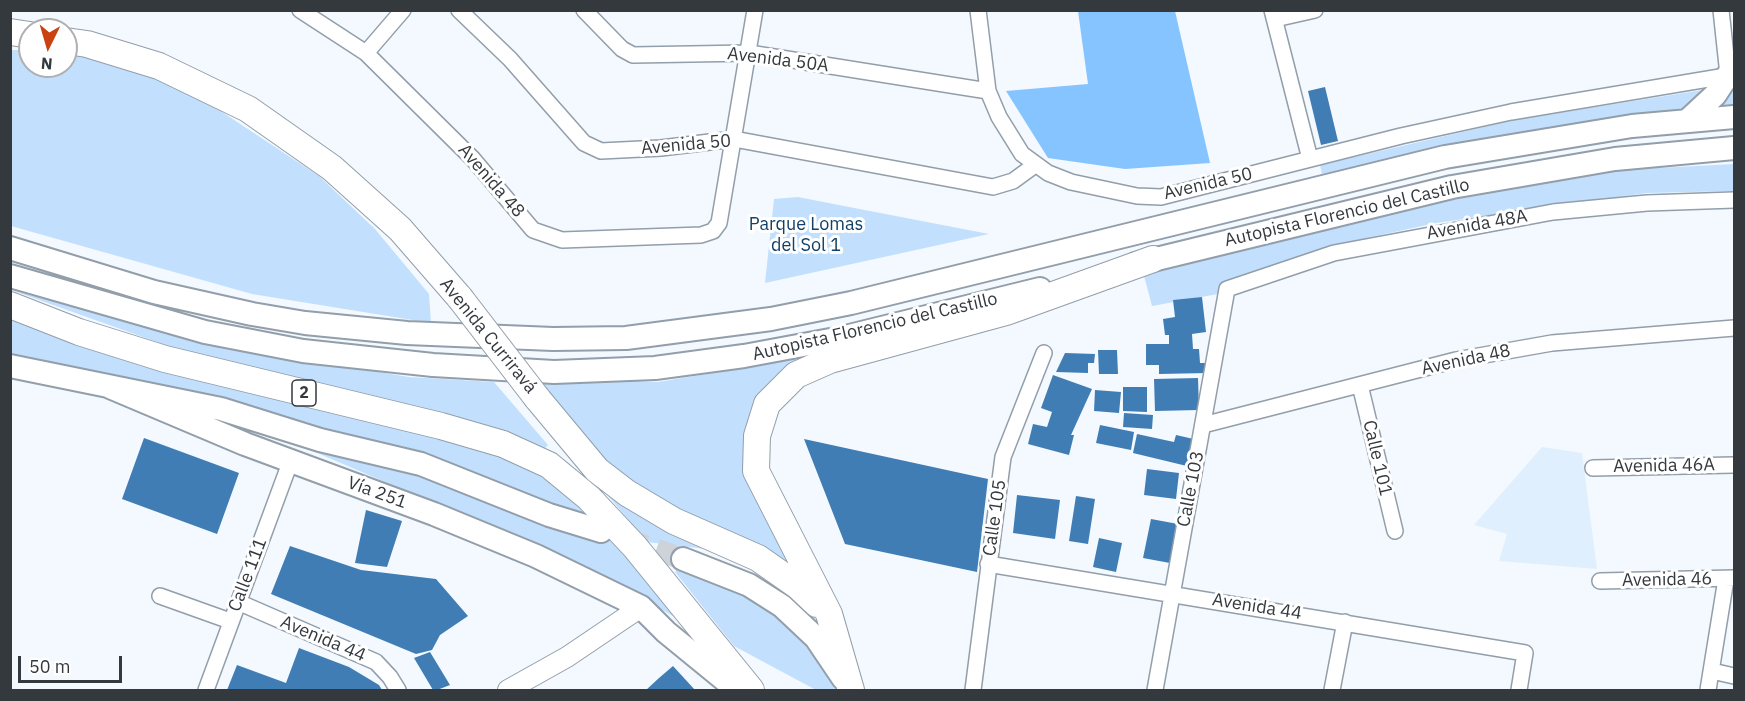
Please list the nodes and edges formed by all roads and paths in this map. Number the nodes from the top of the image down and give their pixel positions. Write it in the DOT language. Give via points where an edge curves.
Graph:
graph roads {
  1 [pos="300,10"];
  2 [pos="403,10"];
  3 [pos="459,10"];
  4 [pos="584,10"];
  5 [pos="755,10"];
  6 [pos="978,10"];
  7 [pos="1315,10"];
  8 [pos="1721,10"];
  9 [pos="1273,15"];
  10 [pos="78,43"];
  11 [pos="366,53"];
  12 [pos="749,53"];
  13 [pos="1731,75"];
  14 [pos="988,91"];
  15 [pos="1734,117"];
  16 [pos="1688,120"];
  17 [pos="734,139"];
  18 [pos="1734,148"];
  19 [pos="1310,159"];
  20 [pos="1035,165"];
  21 [pos="1734,200"];
  22 [pos="10,248"];
  23 [pos="1153,259"];
  24 [pos="10,276"];
  25 [pos="1227,288"];
  26 [pos="10,305"];
  27 [pos="1734,328"];
  28 [pos="1044,353"];
  29 [pos="10,366"];
  30 [pos="1360,385"];
  31 [pos="110,387"];
  32 [pos="221,408"];
  33 [pos="1203,425"];
  34 [pos="392,457"];
  35 [pos="291,460"];
  36 [pos="1734,465"];
  37 [pos="1593,468"];
  38 [pos="601,531"];
  39 [pos="1395,531"];
  40 [pos="683,559"];
  41 [pos="988,564"];
  42 [pos="1730,579"];
  43 [pos="1600,581"];
  44 [pos="1171,593"];
  45 [pos="160,596"];
  46 [pos="238,602"];
  47 [pos="641,607"];
  48 [pos="828,614"];
  49 [pos="230,621"];
  50 [pos="1345,622"];
  51 [pos="1712,672"];
  52 [pos="1734,676"];
  53 [pos="206,690"];
  54 [pos="398,690"];
  55 [pos="508,690"];
  56 [pos="737,690"];
  57 [pos="751,690"];
  58 [pos="850,690"];
  59 [pos="863,690"];
  60 [pos="973,690"];
  61 [pos="1155,690"];
  62 [pos="1332,690"];
  63 [pos="1519,690"];
  64 [pos="1708,690"];
  1 -- 11 [label="street, Avenida 48"];
  2 -- 11 [label="street"];
  3 -- 17 [label="street, Avenida 50" via="510,58 592,148 662,148"];
  4 -- 12 [label="street, Avenida 50A" via="622,49 633,55"];
  5 -- 12 [label="street"];
  6 -- 14 [label="street"];
  7 -- 9 [label="street"];
  8 -- 13 [label="street"];
  9 -- 19 [label="street"];
  10 -- 48 [label="highway, Avenida Curriravá, bridge" via="159,66 248,110 332,168 400,229 597,470 674,521 758,558 798,586"];
  11 -- 17 [label="street, Avenida 48" via="443,128 533,230 549,237 562,240 701,235 713,231 718,223"];
  12 -- 14 [label="street, Avenida 50A"];
  12 -- 17 [label="street"];
  13 -- 16 [label="main road"];
  13 -- 19 [label="street, Avenida 50" via="1511,112"];
  14 -- 20 [label="street" via="1013,141"];
  15 -- 16 [label="main road, Autopista Florencio del Castillo"];
  16 -- 22 [label="main road, Autopista Florencio del Castillo" via="1445,157 851,303 771,319 626,338 407,333 305,323 154,292"];
  17 -- 20 [label="street, Avenida 50" via="993,187 1013,182"];
  18 -- 23 [label="main road, Autopista Florencio del Castillo" via="1615,159 1452,187"];
  19 -- 20 [label="street, Avenida 50" via="1161,197 1128,195 1071,182"];
  21 -- 25 [label="street, Avenida 48A" via="1553,212 1334,253"];
  23 -- 24 [label="main road, Autopista Florencio del Castillo" via="933,317 744,357 655,368 554,372 433,365 303,351 205,332"];
  23 -- 48 [label="highway" via="1006,312 830,360 796,375 767,404 757,436 756,471"];
  25 -- 33 [label="street, Calle 103"];
  26 -- 57 [label="highway, 2" via="165,359 503,444 549,465 589,498 635,547"];
  27 -- 30 [label="street, Avenida 48" via="1552,343 1456,360"];
  28 -- 41 [label="street, Calle 105" via="1003,457"];
  29 -- 31 [label="main road, Vía 251"];
  30 -- 33 [label="street, Avenida 48"];
  30 -- 39 [label="street, Calle 101"];
  31 -- 32 [label="main road, Vía 251"];
  31 -- 35 [label="main road, Vía 251"];
  32 -- 34 [label="main road, Vía 251" via="320,440"];
  32 -- 35 [label="main road" via="274,436"];
  33 -- 44 [label="street, Calle 103"];
  34 -- 35 [label="main road" via="328,454"];
  34 -- 38 [label="main road, Vía 251" via="421,464 549,515"];
  35 -- 46 [label="street, Calle 111"];
  35 -- 47 [label="main road, Vía 251" via="536,556"];
  36 -- 37 [label="street, Avenida 46A"];
  40 -- 58 [label="main road" via="749,585 782,606 816,638"];
  41 -- 44 [label="street, Avenida 44"];
  41 -- 60 [label="street, Calle 105"];
  42 -- 43 [label="street, Avenida 46"];
  42 -- 51 [label="street"];
  44 -- 50 [label="street, Avenida 44"];
  44 -- 61 [label="street, Calle 103"];
  45 -- 49 [label="street"];
  46 -- 49 [label="street, Calle 111"];
  46 -- 54 [label="street, Avenida 44" via="376,662"];
  47 -- 55 [label="street" via="586,645"];
  47 -- 56 [label="main road, Vía 251"];
  48 -- 58 [label="highway"];
  48 -- 59 [label="main road"];
  49 -- 53 [label="street, Calle 111"];
  50 -- 62 [label="street"];
  50 -- 63 [label="street, Avenida 44" via="1525,653"];
  51 -- 52 [label="street"];
  51 -- 64 [label="street"];
}
